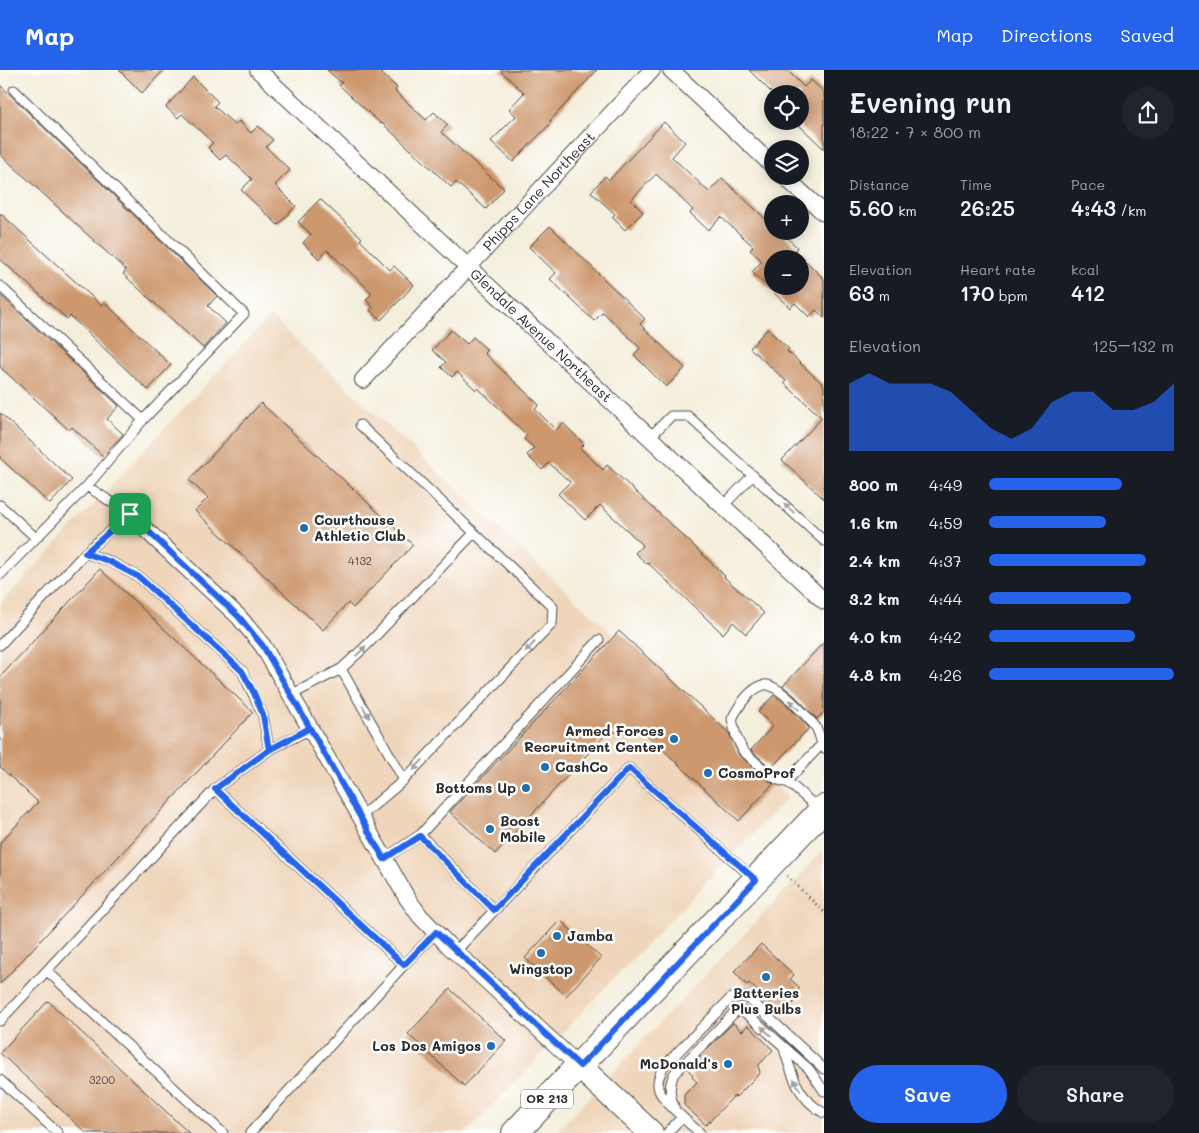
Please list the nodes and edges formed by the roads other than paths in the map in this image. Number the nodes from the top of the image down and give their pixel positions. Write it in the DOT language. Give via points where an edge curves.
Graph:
graph roads {
  1 [pos="258,70"];
  2 [pos="652,70"];
  3 [pos="671,70"];
  4 [pos="14,90"];
  5 [pos="764,157"];
  6 [pos="794,185"];
  7 [pos="824,213"];
  8 [pos="467,267"];
  9 [pos="0,286"];
  10 [pos="363,380"];
  11 [pos="143,420"];
  12 [pos="360,425"];
  13 [pos="650,438"];
  14 [pos="753,475"];
  15 [pos="86,486"];
  16 [pos="0,505"];
  17 [pos="723,506"];
  18 [pos="130,514"];
  19 [pos="474,533"];
  20 [pos="36,538"];
  21 [pos="824,541"];
  22 [pos="85,553"];
  23 [pos="0,574"];
  24 [pos="824,601"];
  25 [pos="599,640"];
  26 [pos="0,645"];
  27 [pos="342,670"];
  28 [pos="291,695"];
  29 [pos="310,728"];
  30 [pos="823,746"];
  31 [pos="269,750"];
  32 [pos="404,780"];
  33 [pos="786,782"];
  34 [pos="215,789"];
  35 [pos="823,810"];
  36 [pos="360,817"];
  37 [pos="420,836"];
  38 [pos="384,859"];
  39 [pos="764,871"];
  40 [pos="494,910"];
  41 [pos="436,932"];
  42 [pos="455,952"];
  43 [pos="404,965"];
  44 [pos="47,971"];
  45 [pos="0,1021"];
  46 [pos="784,1049"];
  47 [pos="580,1066"];
  48 [pos="824,1069"];
  49 [pos="0,1080"];
  50 [pos="824,1091"];
  51 [pos="675,1109"];
  52 [pos="824,1112"];
  53 [pos="682,1117"];
  54 [pos="58,1133"];
  55 [pos="223,1133"];
  56 [pos="250,1133"];
  57 [pos="515,1133"];
  58 [pos="651,1133"];
  59 [pos="667,1133"];
  60 [pos="700,1133"];
  1 -- 8 [label="street, Glendale Avenue Northeast"];
  2 -- 8 [label="street, Phipps Lane Northeast"];
  3 -- 5 [label="street"];
  4 -- 11 [label="lane" via="244,314"];
  6 -- 7 [label="street"];
  8 -- 10 [label="street, Phipps Lane Northeast"];
  8 -- 13 [label="street, Glendale Avenue Northeast"];
  9 -- 11 [label="lane"];
  11 -- 15 [label="lane"];
  12 -- 19 [label="lane"];
  13 -- 14 [label="lane" via="671,416 688,416"];
  13 -- 17 [label="street, Glendale Avenue Northeast"];
  14 -- 17 [label="lane"];
  21 -- 14 [label="lane, one-way"];
  15 -- 18 [label="lane"];
  15 -- 20 [label="lane"];
  16 -- 20 [label="lane"];
  17 -- 24 [label="street, Glendale Avenue Northeast"];
  18 -- 22 [label="lane"];
  18 -- 28 [label="street" via="239,617 263,646"];
  27 -- 19 [label="lane, one-way"];
  19 -- 32 [label="lane, one-way" via="553,607 552,624"];
  20 -- 23 [label="lane"];
  22 -- 26 [label="lane"];
  22 -- 31 [label="lane" via="139,577 242,671 263,715"];
  25 -- 37 [label="lane"];
  27 -- 28 [label="lane"];
  27 -- 32 [label="lane, one-way"];
  28 -- 29 [label="street"];
  29 -- 31 [label="lane"];
  29 -- 36 [label="street"];
  30 -- 33 [label="lane"];
  30 -- 33 [label="lane, one-way" via="815,727 780,692 769,685 755,689 732,719 736,736 743,752 770,775"];
  31 -- 34 [label="lane"];
  32 -- 36 [label="lane"];
  33 -- 35 [label="lane"];
  34 -- 43 [label="lane"];
  34 -- 44 [label="lane"];
  35 -- 39 [label="main road, OR 213"];
  36 -- 38 [label="street"];
  37 -- 38 [label="lane"];
  37 -- 40 [label="lane"];
  38 -- 41 [label="street" via="407,898"];
  39 -- 40 [label="lane" via="629,768"];
  39 -- 47 [label="main road, OR 213"];
  40 -- 42 [label="lane"];
  41 -- 42 [label="street"];
  41 -- 43 [label="lane"];
  42 -- 47 [label="street"];
  43 -- 56 [label="lane"];
  44 -- 45 [label="lane"];
  44 -- 55 [label="lane"];
  46 -- 50 [label="lane" via="809,1069"];
  46 -- 51 [label="lane, one-way" via="743,1012 736,1011 674,1074 670,1090"];
  52 -- 46 [label="lane, one-way" via="811,1104 797,1086"];
  47 -- 57 [label="main road, OR 213"];
  47 -- 58 [label="street"];
  48 -- 51 [label="lane" via="747,997 731,998 663,1067 658,1079 659,1090"];
  49 -- 54 [label="lane"];
  51 -- 53 [label="lane"];
  53 -- 59 [label="lane"];
  53 -- 60 [label="lane"];
}
